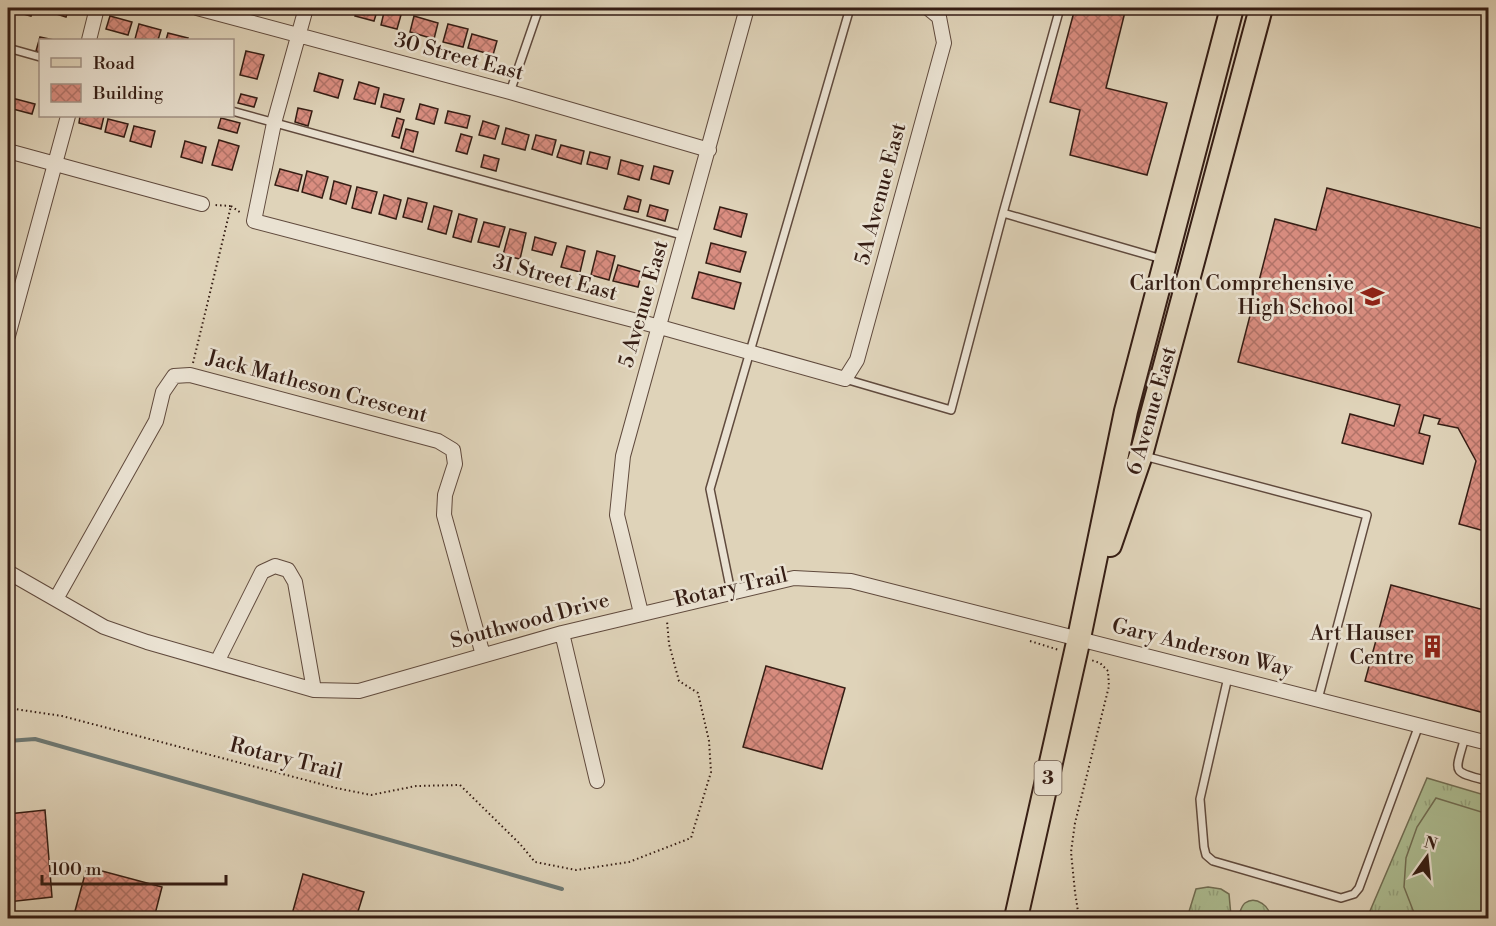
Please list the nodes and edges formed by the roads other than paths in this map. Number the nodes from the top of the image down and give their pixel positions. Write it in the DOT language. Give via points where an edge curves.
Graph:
graph roads {
  1 [pos="97,8"];
  2 [pos="197,8"];
  3 [pos="306,8"];
  4 [pos="539,8"];
  5 [pos="747,8"];
  6 [pos="850,8"];
  7 [pos="928,8"];
  8 [pos="1060,8"];
  9 [pos="1232,8"];
  10 [pos="1261,8"];
  11 [pos="298,36"];
  12 [pos="89,39"];
  13 [pos="8,48"];
  14 [pos="39,57"];
  15 [pos="510,92"];
  16 [pos="234,112"];
  17 [pos="68,117"];
  18 [pos="1221,122"];
  19 [pos="274,123"];
  20 [pos="1224,149"];
  21 [pos="709,150"];
  22 [pos="8,151"];
  23 [pos="55,164"];
  24 [pos="202,204"];
  25 [pos="1003,213"];
  26 [pos="685,236"];
  27 [pos="1165,260"];
  28 [pos="660,327"];
  29 [pos="8,336"];
  30 [pos="751,352"];
  31 [pos="845,379"];
  32 [pos="1137,423"];
  33 [pos="1141,455"];
  34 [pos="8,572"];
  35 [pos="731,592"];
  36 [pos="56,599"];
  37 [pos="641,613"];
  38 [pos="562,633"];
  39 [pos="1073,645"];
  40 [pos="483,655"];
  41 [pos="217,662"];
  42 [pos="1228,676"];
  43 [pos="314,690"];
  44 [pos="1318,699"];
  45 [pos="1419,725"];
  46 [pos="1465,737"];
  47 [pos="1488,743"];
  48 [pos="597,781"];
  49 [pos="1488,781"];
  50 [pos="1016,918"];
  1 -- 12 [label="street"];
  2 -- 11 [label="street, 30 Street East"];
  3 -- 11 [label="street"];
  4 -- 15 [label="lane"];
  5 -- 21 [label="street, 5 Avenue East"];
  6 -- 30 [label="lane"];
  7 -- 31 [label="street, 5A Avenue East" via="939,17 944,43 857,360"];
  8 -- 25 [label="lane"];
  9 -- 27 [label="main road, 6 Avenue East / 3" via="1205,126"];
  10 -- 20 [label="main road, 6 Avenue East / 3"];
  11 -- 15 [label="street, 30 Street East"];
  11 -- 19 [label="street"];
  13 -- 14 [label="lane"];
  15 -- 21 [label="street, 30 Street East"];
  16 -- 19 [label="lane"];
  17 -- 23 [label="street"];
  18 -- 20 [label="lane"];
  19 -- 26 [label="lane"];
  19 -- 28 [label="street, 31 Street East" via="254,221"];
  20 -- 32 [label="main road, 6 Avenue East / 3"];
  21 -- 26 [label="street, 5 Avenue East"];
  22 -- 23 [label="street"];
  23 -- 24 [label="street"];
  23 -- 29 [label="street"];
  25 -- 27 [label="lane"];
  25 -- 31 [label="lane" via="951,410"];
  26 -- 28 [label="street, 5 Avenue East"];
  27 -- 32 [label="main road, 6 Avenue East / 3"];
  28 -- 30 [label="street, 31 Street East"];
  28 -- 37 [label="street, 5 Avenue East" via="623,456 617,515"];
  30 -- 31 [label="street, 31 Street East"];
  30 -- 35 [label="lane" via="710,489"];
  32 -- 33 [label="main road, 6 Avenue East / 3"];
  32 -- 39 [label="main road, 6 Avenue East / 3"];
  33 -- 39 [label="main road, 6 Avenue East / 3"];
  33 -- 44 [label="lane" via="1367,515"];
  34 -- 36 [label="street, Southwood Drive"];
  35 -- 37 [label="street, Southwood Drive"];
  35 -- 39 [label="street, Southwood Drive" via="794,578 851,581"];
  36 -- 40 [label="street, Jack Matheson Crescent" via="156,421 163,392 174,376 190,375 438,441 453,450 455,464 445,495 444,515"];
  36 -- 41 [label="street, Southwood Drive" via="104,627"];
  37 -- 38 [label="street, Southwood Drive"];
  38 -- 40 [label="street, Southwood Drive"];
  38 -- 48 [label="street"];
  39 -- 42 [label="street, Gary Anderson Way"];
  39 -- 50 [label="main road, 6 Avenue East / 3"];
  40 -- 43 [label="street, Southwood Drive" via="359,691"];
  41 -- 43 [label="street, Southwood Drive"];
  41 -- 43 [label="street" via="262,572 275,566 288,570 295,582"];
  42 -- 44 [label="street, Gary Anderson Way"];
  42 -- 45 [label="lane" via="1200,799 1206,855 1213,861 1341,898 1359,888"];
  44 -- 45 [label="street, Gary Anderson Way"];
  45 -- 46 [label="street, Gary Anderson Way"];
  46 -- 47 [label="street, Gary Anderson Way"];
  46 -- 49 [label="lane" via="1458,771"];
}
